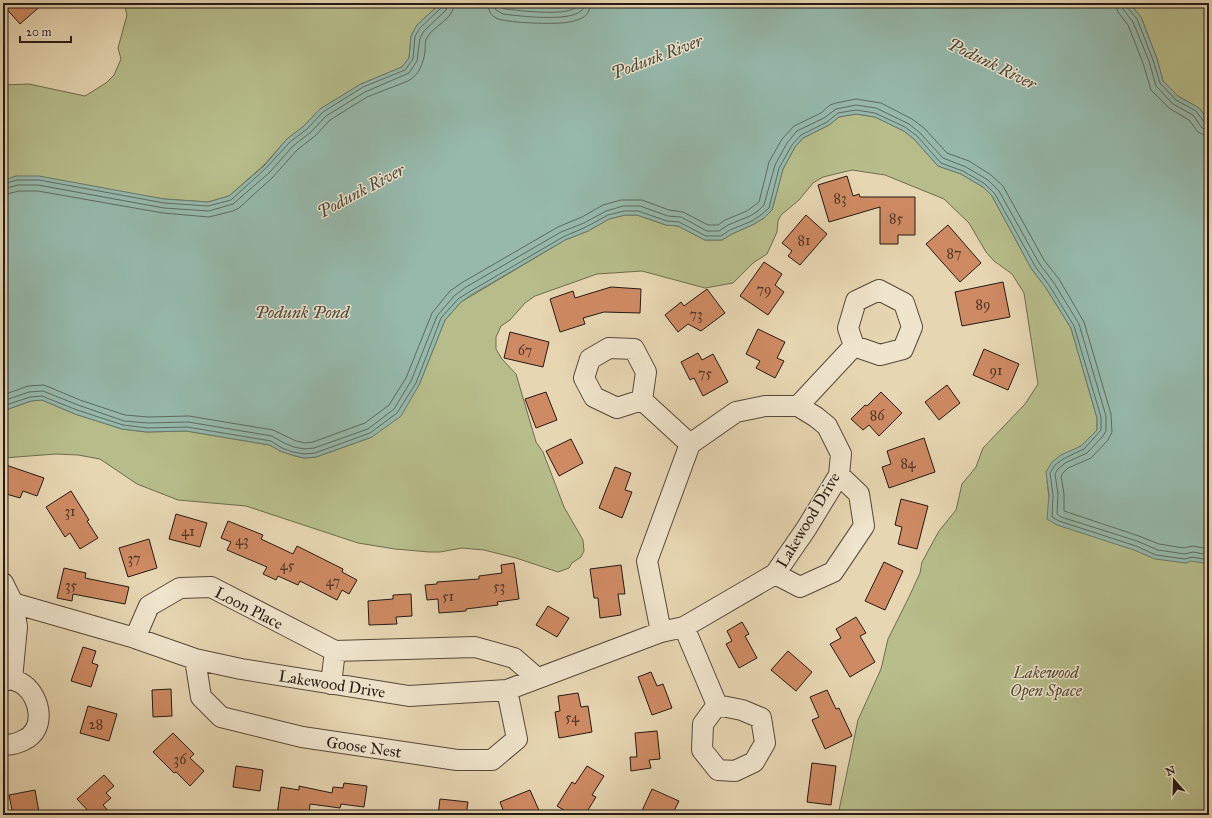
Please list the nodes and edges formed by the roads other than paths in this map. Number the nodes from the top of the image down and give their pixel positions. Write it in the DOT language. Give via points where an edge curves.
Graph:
graph roads {
  1 [pos="854,346"];
  2 [pos="642,400"];
  3 [pos="798,406"];
  4 [pos="690,444"];
  5 [pos="839,475"];
  6 [pos="775,574"];
  7 [pos="3,583"];
  8 [pos="8,602"];
  9 [pos="684,627"];
  10 [pos="661,632"];
  11 [pos="135,638"];
  12 [pos="335,651"];
  13 [pos="195,659"];
  14 [pos="537,678"];
  15 [pos="8,680"];
  16 [pos="331,684"];
  17 [pos="507,690"];
  18 [pos="716,705"];
  19 [pos="3,744"];
  1 -- 3 [label="street"];
  2 -- 4 [label="street"];
  3 -- 4 [label="street" via="765,406 736,412"];
  3 -- 5 [label="street, Lakewood Drive" via="827,426 841,454"];
  4 -- 10 [label="street" via="647,561"];
  5 -- 6 [label="street, Lakewood Drive" via="806,530"];
  5 -- 6 [label="street" via="859,494 864,526 833,572 800,587"];
  6 -- 9 [label="street, Lakewood Drive"];
  7 -- 8 [label="street"];
  8 -- 11 [label="street, Lakewood Drive"];
  8 -- 15 [label="street" via="17,627"];
  9 -- 10 [label="street, Lakewood Drive"];
  9 -- 18 [label="street"];
  10 -- 14 [label="street, Lakewood Drive"];
  11 -- 12 [label="street, Loon Place" via="149,606 180,588 211,587"];
  11 -- 13 [label="street, Lakewood Drive"];
  12 -- 14 [label="street, Loon Place" via="475,647 514,658"];
  12 -- 16 [label="street"];
  13 -- 16 [label="street, Lakewood Drive"];
  13 -- 17 [label="street, Goose Nest" via="201,697 221,717 302,738 456,760 492,760 517,739"];
  14 -- 17 [label="street, Lakewood Drive"];
  15 -- 19 [label="street" via="24,685 34,698 39,711 38,726 31,737 19,743"];
  16 -- 17 [label="street, Lakewood Drive" via="409,696"];
}
